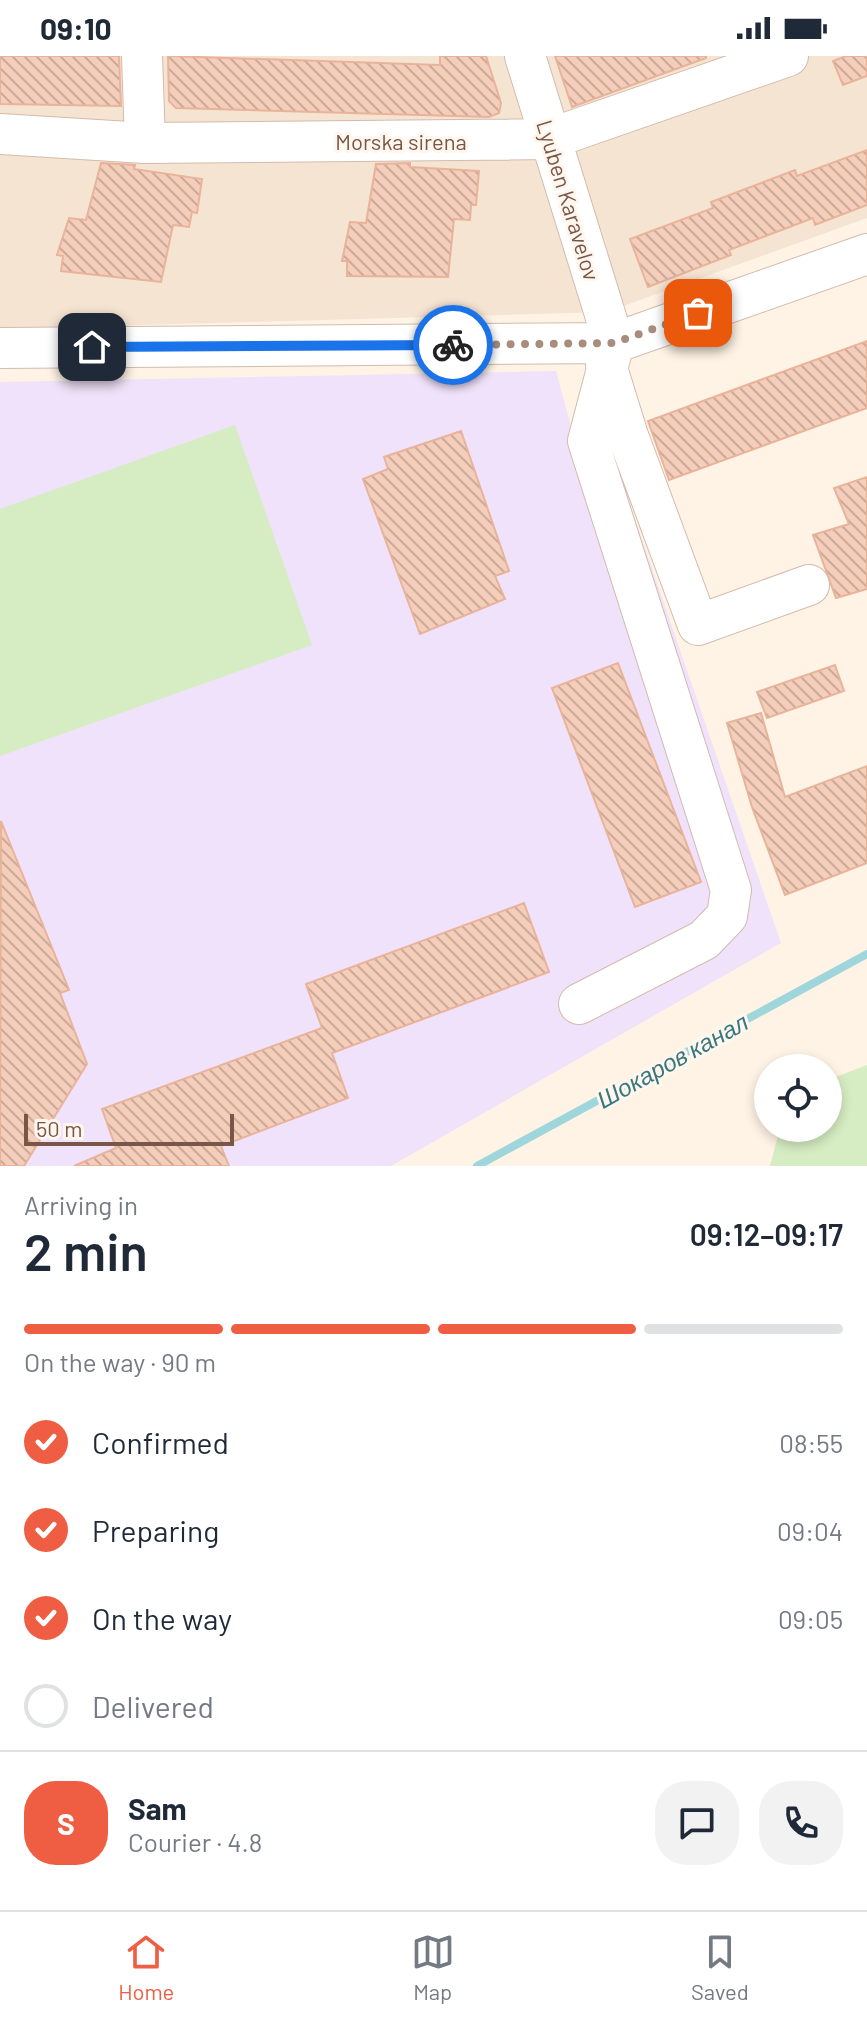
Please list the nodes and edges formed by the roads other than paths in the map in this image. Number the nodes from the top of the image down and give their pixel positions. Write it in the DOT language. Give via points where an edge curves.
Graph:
graph roads {
  1 [pos="142,56"];
  2 [pos="525,56"];
  3 [pos="788,56"];
  4 [pos="0,134"];
  5 [pos="549,139"];
  6 [pos="145,143"];
  7 [pos="867,254"];
  8 [pos="0,348"];
  9 [pos="610,354"];
  10 [pos="809,585"];
  11 [pos="579,1004"];
  1 -- 6 [label="street"];
  2 -- 5 [label="street, Lyuben Karavelov"];
  3 -- 5 [label="street, Morska sirena"];
  4 -- 6 [label="street, Morska sirena"];
  5 -- 6 [label="street, Morska sirena"];
  5 -- 9 [label="street, Lyuben Karavelov"];
  7 -- 9 [label="street"];
  8 -- 9 [label="street"];
  9 -- 10 [label="street, Lyuben Karavelov" via="628,436 698,625"];
  9 -- 11 [label="street" via="588,441 731,890 727,916 704,940"];
}
